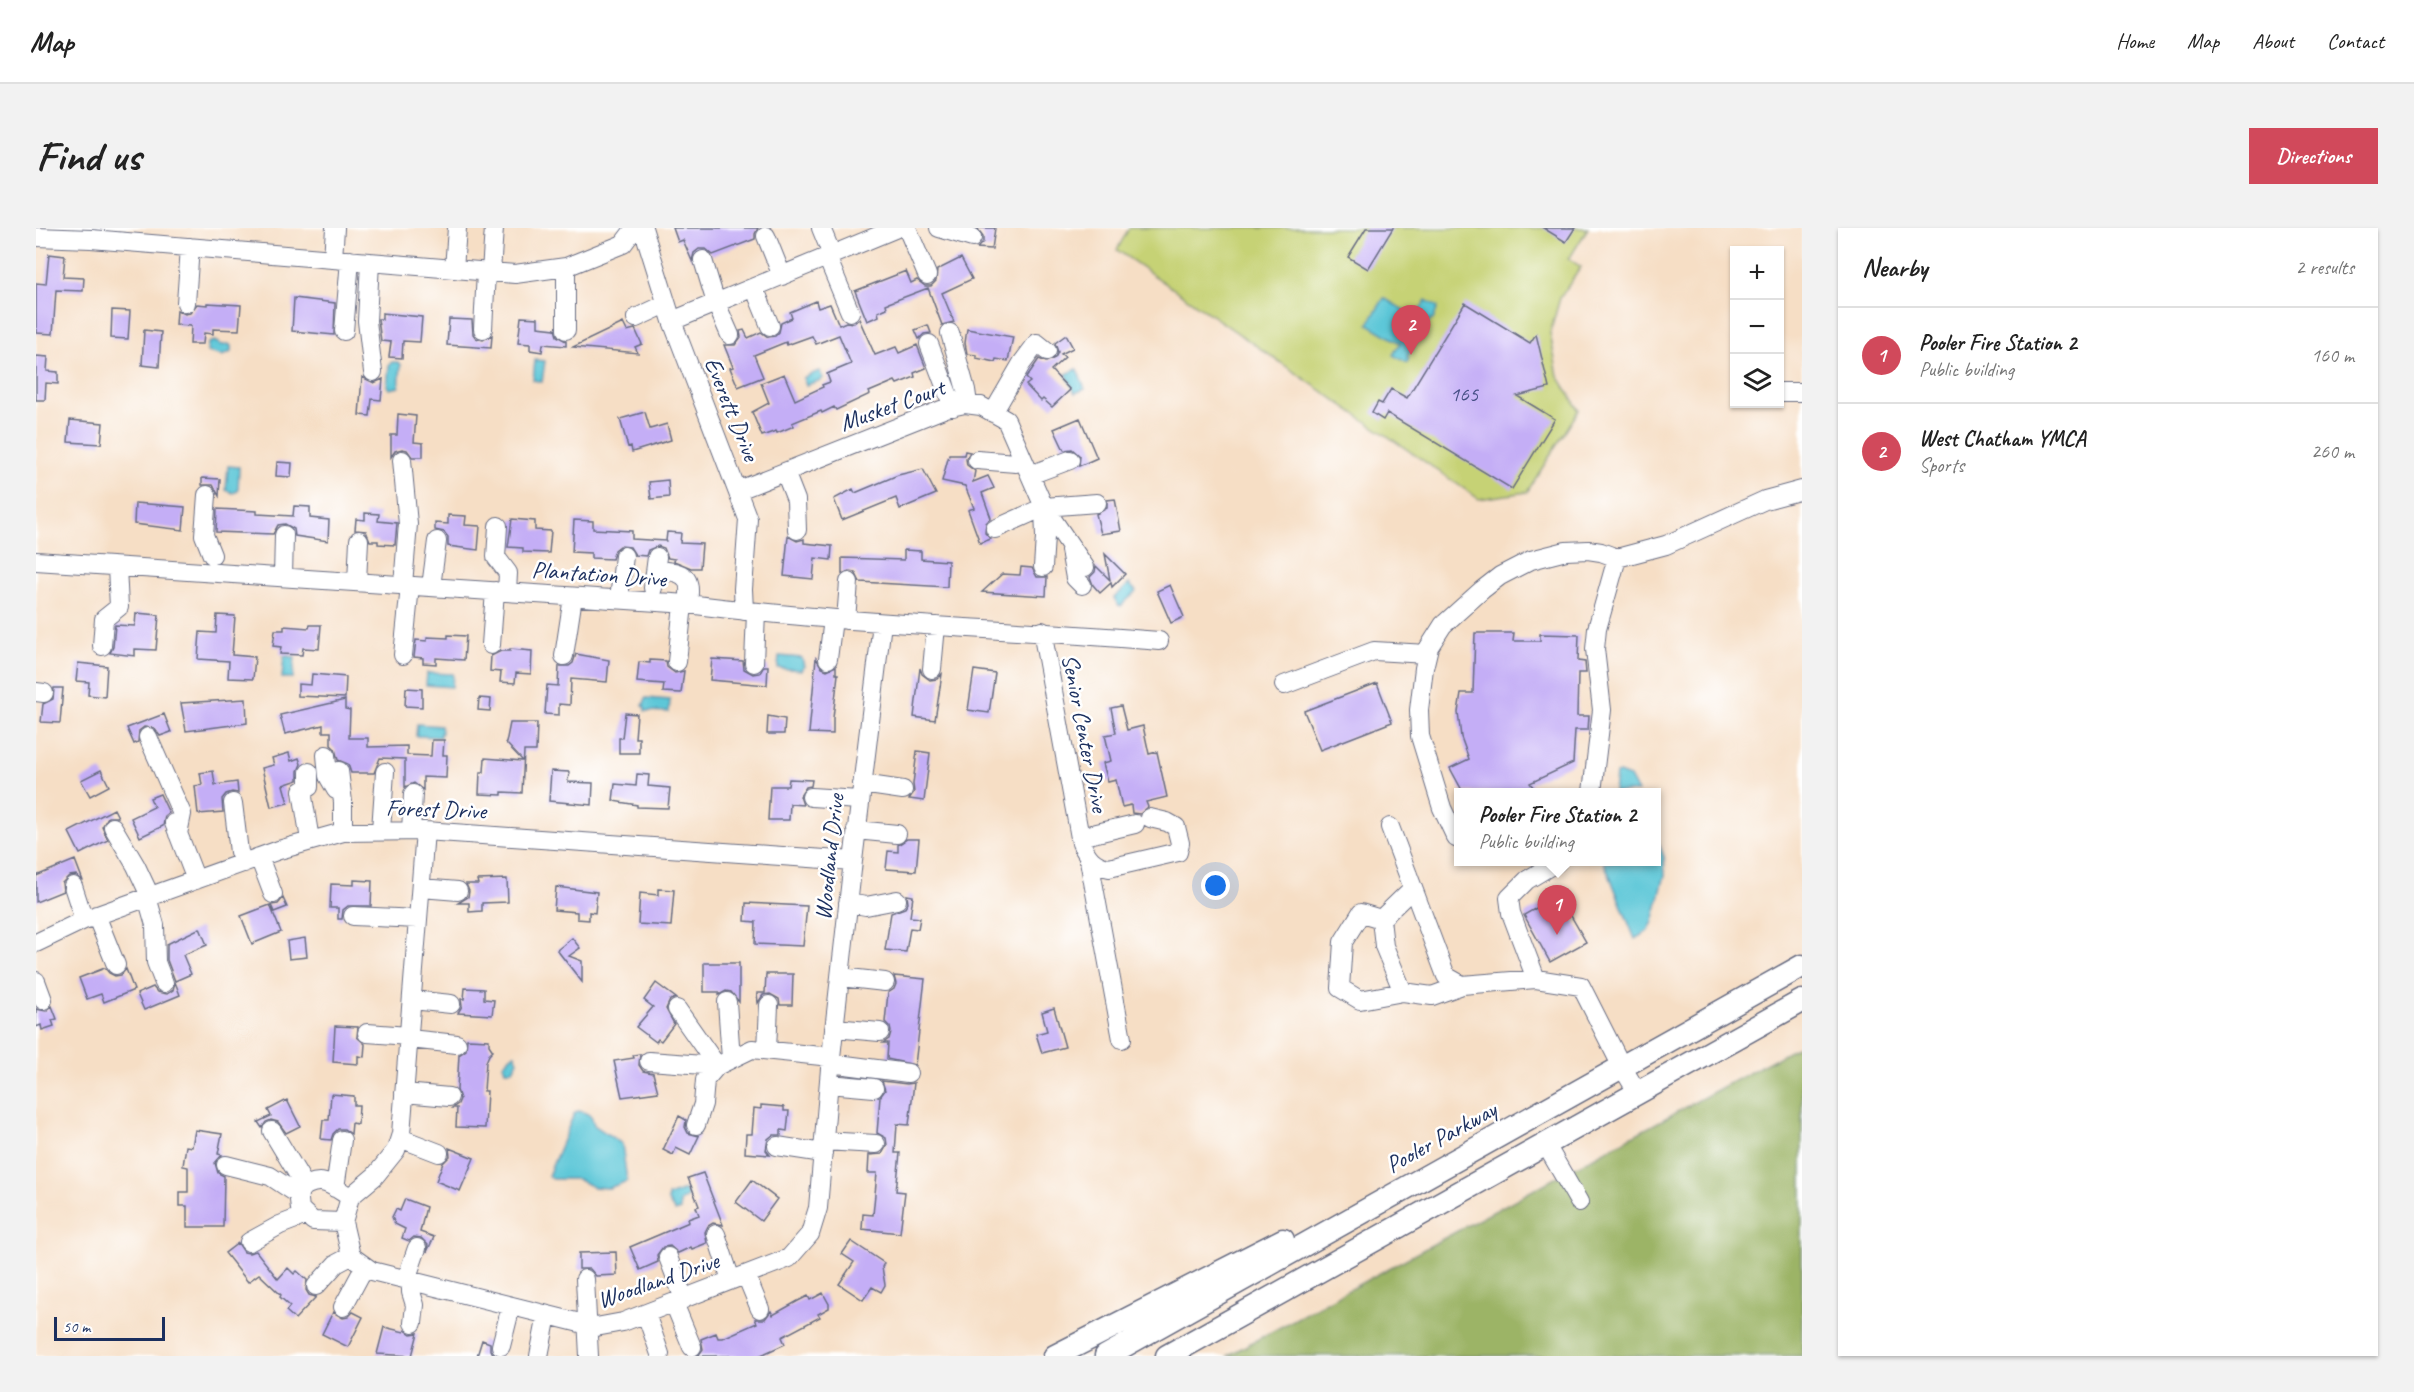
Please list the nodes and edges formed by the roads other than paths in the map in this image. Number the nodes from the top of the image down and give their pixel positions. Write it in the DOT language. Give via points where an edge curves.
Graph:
graph roads {
  1 [pos="335,228"];
  2 [pos="457,228"];
  3 [pos="494,228"];
  4 [pos="635,228"];
  5 [pos="643,228"];
  6 [pos="821,228"];
  7 [pos="907,228"];
  8 [pos="939,228"];
  9 [pos="886,230"];
  10 [pos="766,236"];
  11 [pos="36,237"];
  12 [pos="972,238"];
  13 [pos="190,247"];
  14 [pos="829,256"];
  15 [pos="341,260"];
  16 [pos="703,260"];
  17 [pos="370,262"];
  18 [pos="566,267"];
  19 [pos="453,269"];
  20 [pos="489,272"];
  21 [pos="927,275"];
  22 [pos="782,276"];
  23 [pos="754,287"];
  24 [pos="186,303"];
  25 [pos="716,303"];
  26 [pos="669,312"];
  27 [pos="850,312"];
  28 [pos="636,318"];
  29 [pos="770,326"];
  30 [pos="483,328"];
  31 [pos="566,330"];
  32 [pos="344,331"];
  33 [pos="950,333"];
  34 [pos="730,335"];
  35 [pos="929,344"];
  36 [pos="1047,351"];
  37 [pos="373,372"];
  38 [pos="1784,392"];
  39 [pos="1802,392"];
  40 [pos="960,405"];
  41 [pos="993,413"];
  42 [pos="402,460"];
  43 [pos="977,460"];
  44 [pos="1070,460"];
  45 [pos="1026,467"];
  46 [pos="785,472"];
  47 [pos="739,490"];
  48 [pos="1802,490"];
  49 [pos="207,495"];
  50 [pos="1098,503"];
  51 [pos="1044,507"];
  52 [pos="498,526"];
  53 [pos="995,529"];
  54 [pos="797,530"];
  55 [pos="215,532"];
  56 [pos="284,535"];
  57 [pos="359,540"];
  58 [pos="434,540"];
  59 [pos="509,551"];
  60 [pos="624,556"];
  61 [pos="657,557"];
  62 [pos="1617,558"];
  63 [pos="36,561"];
  64 [pos="211,564"];
  65 [pos="117,567"];
  66 [pos="1043,567"];
  67 [pos="508,573"];
  68 [pos="1084,576"];
  69 [pos="284,577"];
  70 [pos="357,582"];
  71 [pos="654,582"];
  72 [pos="849,582"];
  73 [pos="407,586"];
  74 [pos="431,587"];
  75 [pos="501,592"];
  76 [pos="573,597"];
  77 [pos="619,599"];
  78 [pos="652,602"];
  79 [pos="685,604"];
  80 [pos="119,607"];
  81 [pos="750,612"];
  82 [pos="839,619"];
  83 [pos="882,623"];
  84 [pos="120,626"];
  85 [pos="936,626"];
  86 [pos="1042,631"];
  87 [pos="1159,641"];
  88 [pos="491,645"];
  89 [pos="102,646"];
  90 [pos="1427,654"];
  91 [pos="403,655"];
  92 [pos="564,656"];
  93 [pos="828,658"];
  94 [pos="677,662"];
  95 [pos="754,663"];
  96 [pos="932,669"];
  97 [pos="1284,685"];
  98 [pos="148,737"];
  99 [pos="326,755"];
  100 [pos="339,771"];
  101 [pos="309,772"];
  102 [pos="385,772"];
  103 [pos="1592,788"];
  104 [pos="903,790"];
  105 [pos="861,792"];
  106 [pos="413,794"];
  107 [pos="811,796"];
  108 [pos="343,802"];
  109 [pos="233,803"];
  110 [pos="118,822"];
  111 [pos="1390,827"];
  112 [pos="381,830"];
  113 [pos="856,830"];
  114 [pos="418,831"];
  115 [pos="343,832"];
  116 [pos="897,834"];
  117 [pos="1454,834"];
  118 [pos="310,840"];
  119 [pos="1083,847"];
  120 [pos="252,860"];
  121 [pos="853,861"];
  122 [pos="1549,866"];
  123 [pos="196,880"];
  124 [pos="73,886"];
  125 [pos="421,888"];
  126 [pos="1413,888"];
  127 [pos="458,891"];
  128 [pos="273,894"];
  129 [pos="149,897"];
  130 [pos="897,900"];
  131 [pos="848,903"];
  132 [pos="353,916"];
  133 [pos="90,918"];
  134 [pos="418,919"];
  135 [pos="1381,919"];
  136 [pos="36,943"];
  137 [pos="116,965"];
  138 [pos="1802,966"];
  139 [pos="840,977"];
  140 [pos="1536,979"];
  141 [pos="36,981"];
  142 [pos="885,982"];
  143 [pos="164,983"];
  144 [pos="1462,985"];
  145 [pos="1403,992"];
  146 [pos="43,1000"];
  147 [pos="412,1000"];
  148 [pos="1802,1001"];
  149 [pos="727,1002"];
  150 [pos="451,1004"];
  151 [pos="769,1005"];
  152 [pos="677,1009"];
  153 [pos="834,1028"];
  154 [pos="880,1032"];
  155 [pos="366,1033"];
  156 [pos="409,1037"];
  157 [pos="1122,1039"];
  158 [pos="457,1044"];
  159 [pos="767,1050"];
  160 [pos="831,1060"];
  161 [pos="649,1061"];
  162 [pos="724,1063"];
  163 [pos="1622,1067"];
  164 [pos="908,1073"];
  165 [pos="829,1084"];
  166 [pos="874,1088"];
  167 [pos="404,1093"];
  168 [pos="1638,1093"];
  169 [pos="1574,1094"];
  170 [pos="448,1097"];
  171 [pos="696,1125"];
  172 [pos="272,1131"];
  173 [pos="400,1138"];
  174 [pos="342,1140"];
  175 [pos="876,1144"];
  176 [pos="1546,1145"];
  177 [pos="777,1146"];
  178 [pos="823,1147"];
  179 [pos="439,1153"];
  180 [pos="226,1165"];
  181 [pos="302,1190"];
  182 [pos="343,1192"];
  183 [pos="1579,1202"];
  184 [pos="306,1215"];
  185 [pos="343,1222"];
  186 [pos="716,1234"];
  187 [pos="249,1242"];
  188 [pos="417,1248"];
  189 [pos="668,1257"];
  190 [pos="358,1261"];
  191 [pos="585,1278"];
  192 [pos="738,1278"];
  193 [pos="408,1280"];
  194 [pos="316,1286"];
  195 [pos="679,1301"];
  196 [pos="511,1306"];
  197 [pos="343,1307"];
  198 [pos="760,1309"];
  199 [pos="646,1314"];
  200 [pos="547,1315"];
  201 [pos="413,1323"];
  202 [pos="589,1325"];
  203 [pos="501,1346"];
  204 [pos="692,1347"];
  205 [pos="660,1354"];
  206 [pos="539,1356"];
  207 [pos="589,1356"];
  208 [pos="1055,1356"];
  209 [pos="1106,1356"];
  210 [pos="1167,1356"];
  1 -- 15 [label="street"];
  2 -- 19 [label="street"];
  3 -- 20 [label="street"];
  4 -- 18 [label="street" via="623,244"];
  5 -- 26 [label="street, Everett Drive"];
  6 -- 14 [label="street"];
  7 -- 21 [label="street"];
  8 -- 12 [label="street"];
  9 -- 14 [label="street"];
  10 -- 22 [label="street"];
  11 -- 13 [label="street"];
  13 -- 15 [label="street"];
  13 -- 24 [label="street"];
  14 -- 22 [label="street"];
  14 -- 27 [label="street"];
  15 -- 17 [label="street"];
  15 -- 32 [label="street"];
  16 -- 25 [label="street"];
  17 -- 19 [label="street"];
  17 -- 37 [label="street"];
  18 -- 20 [label="street" via="515,274"];
  18 -- 31 [label="street"];
  19 -- 20 [label="street"];
  20 -- 30 [label="street"];
  22 -- 23 [label="street"];
  23 -- 25 [label="street"];
  23 -- 29 [label="street"];
  25 -- 26 [label="street"];
  25 -- 34 [label="street"];
  26 -- 28 [label="street"];
  26 -- 47 [label="street, Everett Drive"];
  33 -- 40 [label="street" via="966,390"];
  35 -- 40 [label="street"];
  36 -- 41 [label="street" via="1037,343"];
  38 -- 39 [label="street"];
  40 -- 41 [label="street, Musket Court" via="981,406"];
  40 -- 46 [label="street, Musket Court"];
  41 -- 45 [label="street, Musket Court" via="1006,420"];
  42 -- 73 [label="street" via="408,524"];
  43 -- 45 [label="street"];
  44 -- 45 [label="street"];
  45 -- 51 [label="street, Musket Court"];
  46 -- 47 [label="street, Musket Court"];
  46 -- 54 [label="street" via="796,500"];
  47 -- 81 [label="street, Everett Drive" via="748,519 743,589"];
  48 -- 62 [label="street" via="1765,500 1666,545"];
  49 -- 64 [label="street" via="204,535"];
  50 -- 51 [label="street"];
  51 -- 53 [label="street"];
  51 -- 66 [label="street"];
  51 -- 68 [label="street"];
  52 -- 67 [label="street" via="496,557"];
  55 -- 64 [label="street"];
  56 -- 69 [label="street"];
  57 -- 70 [label="street"];
  58 -- 74 [label="street"];
  59 -- 67 [label="street"];
  60 -- 77 [label="street"];
  61 -- 71 [label="street"];
  62 -- 90 [label="street" via="1577,550 1531,560 1500,576 1457,611 1443,625"];
  62 -- 103 [label="street" via="1597,629 1595,649 1602,711"];
  63 -- 65 [label="street, Plantation Drive"];
  64 -- 65 [label="street, Plantation Drive"];
  64 -- 69 [label="street, Plantation Drive"];
  65 -- 80 [label="street"];
  67 -- 75 [label="street"];
  69 -- 70 [label="street, Plantation Drive"];
  70 -- 73 [label="street, Plantation Drive"];
  71 -- 78 [label="street"];
  71 -- 79 [label="street" via="667,571 678,572 689,584"];
  72 -- 82 [label="street"];
  73 -- 74 [label="street, Plantation Drive"];
  73 -- 91 [label="street"];
  74 -- 75 [label="street, Plantation Drive"];
  75 -- 76 [label="street, Plantation Drive"];
  75 -- 88 [label="street"];
  76 -- 77 [label="street, Plantation Drive"];
  76 -- 92 [label="street"];
  77 -- 78 [label="street, Plantation Drive"];
  78 -- 79 [label="street, Plantation Drive"];
  79 -- 81 [label="street, Plantation Drive"];
  79 -- 94 [label="street"];
  80 -- 84 [label="street"];
  80 -- 89 [label="street" via="104,619"];
  81 -- 82 [label="street, Plantation Drive"];
  81 -- 95 [label="street, Everett Drive"];
  82 -- 83 [label="street, Plantation Drive"];
  82 -- 93 [label="street"];
  83 -- 85 [label="street, Plantation Drive"];
  83 -- 105 [label="street, Woodland Drive"];
  85 -- 86 [label="street, Plantation Drive"];
  85 -- 96 [label="street"];
  86 -- 87 [label="street, Plantation Drive"];
  86 -- 119 [label="street, Senior Center Drive"];
  90 -- 97 [label="street" via="1374,651"];
  90 -- 117 [label="street" via="1419,710 1420,736"];
  98 -- 123 [label="street" via="182,814 176,827"];
  99 -- 108 [label="street" via="328,776"];
  100 -- 108 [label="street"];
  101 -- 118 [label="street" via="309,787 294,792"];
  102 -- 112 [label="street"];
  104 -- 105 [label="street"];
  105 -- 107 [label="street"];
  105 -- 113 [label="street, Woodland Drive"];
  106 -- 114 [label="street"];
  108 -- 115 [label="street"];
  109 -- 120 [label="street" via="240,852"];
  110 -- 129 [label="street" via="123,844"];
  111 -- 126 [label="street"];
  112 -- 114 [label="street, Forest Drive"];
  112 -- 115 [label="street, Forest Drive"];
  113 -- 116 [label="street"];
  113 -- 121 [label="street, Woodland Drive"];
  114 -- 121 [label="street, Forest Drive"];
  114 -- 125 [label="street"];
  115 -- 118 [label="street, Forest Drive"];
  118 -- 120 [label="street, Forest Drive"];
  119 -- 119 [label="street" via="1143,821 1167,822 1176,827 1180,843 1178,852 1109,868 1099,866"];
  119 -- 157 [label="street, Senior Center Drive"];
  120 -- 123 [label="street, Forest Drive"];
  120 -- 128 [label="street"];
  121 -- 131 [label="street, Woodland Drive"];
  122 -- 140 [label="street" via="1509,898"];
  123 -- 129 [label="street, Forest Drive"];
  124 -- 133 [label="street"];
  125 -- 127 [label="street"];
  125 -- 134 [label="street"];
  126 -- 135 [label="street"];
  126 -- 144 [label="street" via="1446,976"];
  129 -- 133 [label="street, Forest Drive"];
  129 -- 143 [label="street" via="156,962"];
  130 -- 131 [label="street" via="866,906"];
  131 -- 139 [label="street, Woodland Drive"];
  132 -- 134 [label="street"];
  133 -- 136 [label="street, Forest Drive"];
  133 -- 137 [label="street"];
  134 -- 147 [label="street"];
  135 -- 145 [label="street" via="1384,946"];
  135 -- 145 [label="street" via="1360,913 1343,942 1340,988 1360,1000"];
  138 -- 163 [label="main road, Pooler Parkway"];
  139 -- 142 [label="street"];
  139 -- 153 [label="street, Woodland Drive"];
  140 -- 144 [label="street"];
  140 -- 163 [label="street" via="1581,986"];
  141 -- 146 [label="street"];
  144 -- 145 [label="street" via="1432,996"];
  147 -- 150 [label="street"];
  147 -- 156 [label="street"];
  148 -- 168 [label="main road"];
  149 -- 162 [label="street"];
  151 -- 159 [label="street"];
  152 -- 162 [label="street"];
  153 -- 154 [label="street"];
  153 -- 160 [label="street, Woodland Drive"];
  155 -- 156 [label="street"];
  156 -- 158 [label="street"];
  156 -- 167 [label="street"];
  159 -- 160 [label="street"];
  159 -- 162 [label="street" via="752,1049"];
  160 -- 164 [label="street"];
  160 -- 165 [label="street, Woodland Drive"];
  161 -- 162 [label="street"];
  162 -- 171 [label="street" via="705,1080"];
  163 -- 168 [label="street"];
  163 -- 169 [label="main road, Pooler Parkway"];
  165 -- 166 [label="street"];
  165 -- 178 [label="street, Woodland Drive"];
  167 -- 170 [label="street"];
  167 -- 173 [label="street"];
  168 -- 176 [label="main road"];
  169 -- 208 [label="main road"];
  169 -- 209 [label="main road, Pooler Parkway"];
  172 -- 181 [label="street"];
  173 -- 179 [label="street"];
  173 -- 182 [label="street" via="396,1150 375,1176"];
  174 -- 182 [label="street"];
  175 -- 178 [label="street"];
  176 -- 183 [label="street"];
  176 -- 210 [label="main road"];
  177 -- 178 [label="street"];
  178 -- 192 [label="street, Woodland Drive" via="818,1208 810,1234 789,1258"];
  180 -- 181 [label="street" via="270,1176"];
  181 -- 182 [label="street" via="310,1182 326,1182"];
  181 -- 184 [label="street" via="300,1209"];
  182 -- 185 [label="street"];
  184 -- 185 [label="street" via="313,1221"];
  184 -- 187 [label="street"];
  185 -- 190 [label="street"];
  186 -- 192 [label="street"];
  188 -- 193 [label="street"];
  189 -- 195 [label="street"];
  190 -- 193 [label="street, Woodland Drive" via="372,1271"];
  190 -- 194 [label="street" via="336,1264"];
  190 -- 197 [label="street"];
  191 -- 202 [label="street"];
  192 -- 195 [label="street, Woodland Drive"];
  192 -- 198 [label="street"];
  193 -- 196 [label="street, Woodland Drive"];
  193 -- 201 [label="street" via="415,1305"];
  195 -- 199 [label="street, Woodland Drive"];
  195 -- 204 [label="street"];
  196 -- 200 [label="street, Woodland Drive"];
  196 -- 203 [label="street"];
  199 -- 202 [label="street, Woodland Drive" via="623,1322"];
  199 -- 205 [label="street"];
  200 -- 202 [label="street, Woodland Drive"];
  200 -- 206 [label="street"];
  202 -- 207 [label="street"];
}
